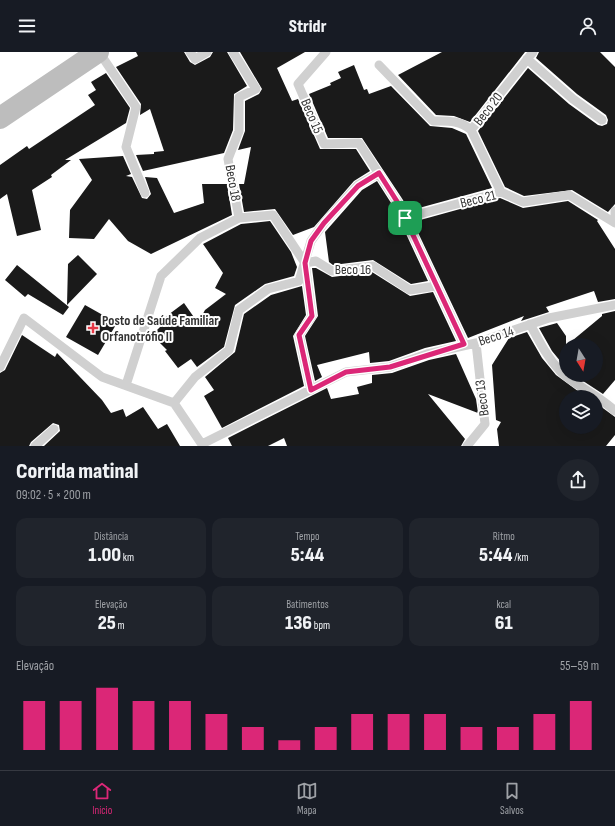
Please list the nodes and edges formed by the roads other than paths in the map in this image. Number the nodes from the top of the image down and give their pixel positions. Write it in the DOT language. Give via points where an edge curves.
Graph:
graph roads {
  1 [pos="98,52"];
  2 [pos="190,52"];
  3 [pos="207,52"];
  4 [pos="233,52"];
  5 [pos="326,52"];
  6 [pos="530,56"];
  7 [pos="379,65"];
  8 [pos="0,118"];
  9 [pos="602,120"];
  10 [pos="471,130"];
  11 [pos="379,173"];
  12 [pos="501,192"];
  13 [pos="145,193"];
  14 [pos="615,211"];
  15 [pos="239,218"];
  16 [pos="405,218"];
  17 [pos="615,218"];
  18 [pos="615,223"];
  19 [pos="305,263"];
  20 [pos="436,286"];
  21 [pos="615,305"];
  22 [pos="530,324"];
  23 [pos="476,343"];
  24 [pos="464,344"];
  25 [pos="0,367"];
  26 [pos="126,386"];
  27 [pos="311,390"];
  28 [pos="174,403"];
  29 [pos="615,411"];
  30 [pos="54,429"];
  31 [pos="203,445"];
  32 [pos="35,446"];
  33 [pos="467,446"];
  1 -- 8 [label="street"];
  1 -- 13 [label="lane" via="136,107 126,147"];
  2 -- 3 [label="lane" via="195,59"];
  4 -- 15 [label="lane, Beco 18" via="256,89 239,97 239,131 228,159"];
  5 -- 11 [label="lane, Beco 15" via="298,84 324,144 359,142"];
  6 -- 9 [label="lane" via="573,99"];
  6 -- 10 [label="lane, Beco 20"];
  7 -- 10 [label="lane" via="433,121 456,121 465,124"];
  10 -- 12 [label="lane, Beco 20"];
  11 -- 16 [label="lane, Beco 15"];
  11 -- 19 [label="lane" via="358,186 324,223 311,241"];
  12 -- 16 [label="lane, Beco 21"];
  12 -- 18 [label="lane, Beco 21" via="523,202 569,195"];
  14 -- 17 [label="lane"];
  15 -- 19 [label="lane, Beco 18" via="272,214"];
  15 -- 26 [label="lane" via="200,238 161,276"];
  16 -- 20 [label="lane, Beco 15"];
  19 -- 20 [label="lane, Beco 16" via="316,260 332,271 373,266 410,290"];
  19 -- 27 [label="lane" via="312,316 299,335"];
  19 -- 28 [label="lane" via="299,281 268,289 239,310 229,350 195,377"];
  20 -- 24 [label="lane, Beco 15"];
  21 -- 22 [label="lane, Beco 14"];
  22 -- 23 [label="lane, Beco 14"];
  22 -- 29 [label="lane" via="546,354 561,372 605,401"];
  23 -- 24 [label="lane, Beco 14"];
  23 -- 33 [label="lane, Beco 13" via="485,424"];
  24 -- 27 [label="lane, Beco 14" via="390,367 346,372"];
  25 -- 26 [label="lane" via="24,318 102,377"];
  26 -- 28 [label="lane"];
  27 -- 31 [label="lane, Beco 14"];
  28 -- 31 [label="lane"];
  30 -- 32 [label="lane"];
}
